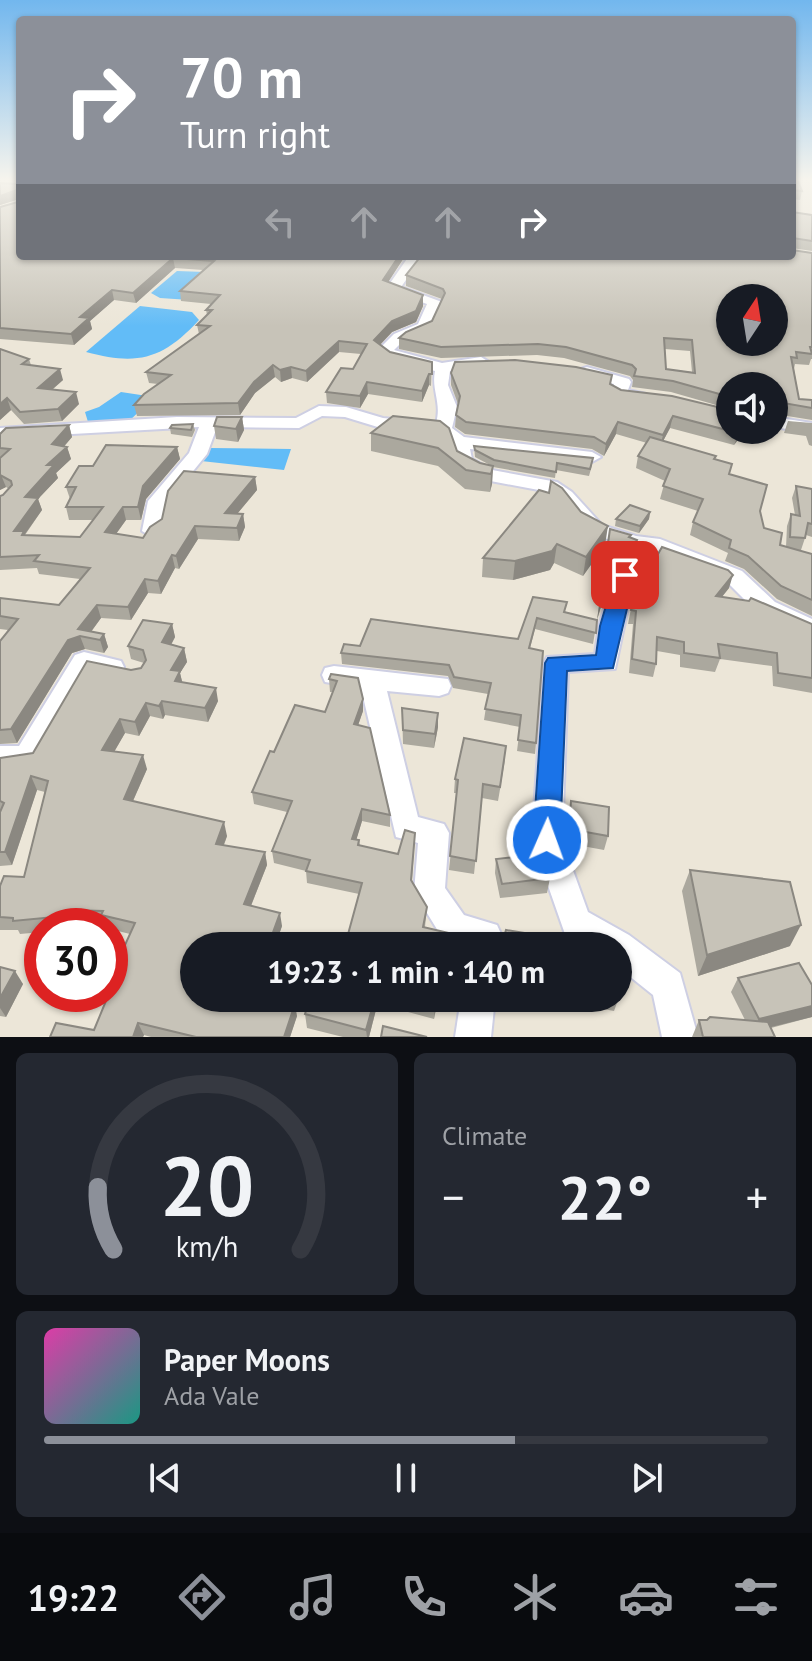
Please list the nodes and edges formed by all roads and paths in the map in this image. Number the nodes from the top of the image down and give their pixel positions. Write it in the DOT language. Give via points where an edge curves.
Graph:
graph roads {
  1 [pos="413,260"];
  2 [pos="493,363"];
  3 [pos="443,368"];
  4 [pos="567,368"];
  5 [pos="658,399"];
  6 [pos="210,422"];
  7 [pos="788,424"];
  8 [pos="812,428"];
  9 [pos="443,429"];
  10 [pos="0,433"];
  11 [pos="459,442"];
  12 [pos="592,457"];
  13 [pos="152,531"];
  14 [pos="653,544"];
  15 [pos="812,628"];
  16 [pos="135,672"];
  17 [pos="334,675"];
  18 [pos="372,680"];
  19 [pos="439,686"];
  20 [pos="1,757"];
  21 [pos="470,932"];
  22 [pos="592,932"];
  23 [pos="632,957"];
  24 [pos="476,1012"];
  25 [pos="473,1037"];
  26 [pos="680,1037"];
  1 -- 3 [label="street" via="393,289 435,302 424,327 399,337 385,351"];
  2 -- 3 [label="street"];
  3 -- 9 [label="street" via="440,385 449,407"];
  4 -- 5 [label="street" via="623,382 619,394"];
  6 -- 9 [label="street" via="299,423 319,411"];
  6 -- 10 [label="street"];
  6 -- 13 [label="street" via="198,454 158,501"];
  7 -- 8 [label="street"];
  9 -- 11 [label="street"];
  11 -- 12 [label="street"];
  11 -- 14 [label="street" via="464,462 487,475 550,486 595,529"];
  14 -- 15 [label="street" via="734,576 767,608"];
  14 -- 22 [label="street" via="635,577 625,575 606,663 556,663 547,840 576,923"];
  16 -- 20 [label="street" via="84,661 26,757"];
  17 -- 18 [label="street"];
  18 -- 19 [label="street"];
  18 -- 21 [label="street" via="406,828 434,833 429,892 454,928"];
  23 -- 26 [label="street" via="668,985"];
  24 -- 25 [label="street"];
}
